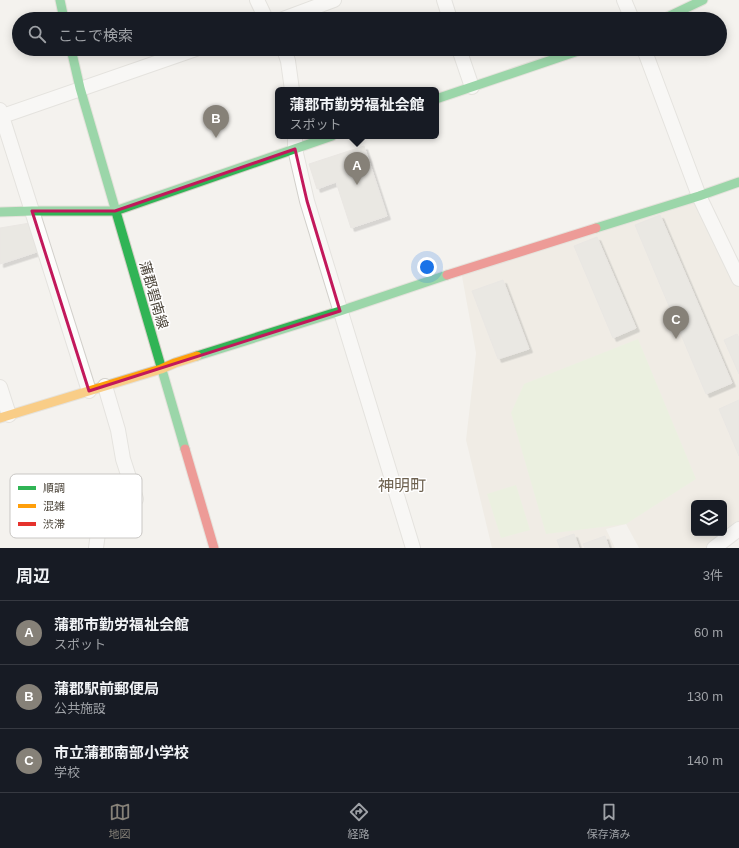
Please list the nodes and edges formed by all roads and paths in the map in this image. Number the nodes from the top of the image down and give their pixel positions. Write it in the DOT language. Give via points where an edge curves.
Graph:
graph roads {
  1 [pos="60,0"];
  2 [pos="257,0"];
  3 [pos="334,0"];
  4 [pos="444,0"];
  5 [pos="624,0"];
  6 [pos="703,0"];
  7 [pos="63,12"];
  8 [pos="263,12"];
  9 [pos="302,12"];
  10 [pos="448,12"];
  11 [pos="629,12"];
  12 [pos="678,12"];
  13 [pos="73,56"];
  14 [pos="175,56"];
  15 [pos="287,56"];
  16 [pos="462,56"];
  17 [pos="563,56"];
  18 [pos="647,56"];
  19 [pos="292,87"];
  20 [pos="472,87"];
  21 [pos="80,88"];
  22 [pos="439,98"];
  23 [pos="1,114"];
  24 [pos="314,139"];
  25 [pos="295,142"];
  26 [pos="739,182"];
  27 [pos="700,196"];
  28 [pos="32,211"];
  29 [pos="115,211"];
  30 [pos="0,212"];
  31 [pos="739,279"];
  32 [pos="340,311"];
  33 [pos="161,369"];
  34 [pos="105,386"];
  35 [pos="0,387"];
  36 [pos="89,391"];
  37 [pos="4,416"];
  38 [pos="128,474"];
  39 [pos="739,530"];
  40 [pos="97,538"];
  41 [pos="96,548"];
  42 [pos="214,548"];
  43 [pos="413,548"];
  44 [pos="714,548"];
  1 -- 7 [label="street"];
  2 -- 8 [label="street"];
  3 -- 9 [label="street"];
  4 -- 10 [label="street"];
  5 -- 11 [label="street"];
  6 -- 12 [label="street"];
  13 -- 21 [label="street, 蒲郡碧南線"];
  14 -- 21 [label="street"];
  15 -- 19 [label="street"];
  16 -- 20 [label="street"];
  17 -- 20 [label="street"];
  18 -- 27 [label="street"];
  20 -- 22 [label="street"];
  21 -- 23 [label="street"];
  21 -- 29 [label="street, 蒲郡碧南線"];
  23 -- 28 [label="street"];
  24 -- 25 [label="street"];
  25 -- 29 [label="street"];
  25 -- 32 [label="street" via="307,201"];
  26 -- 27 [label="street"];
  27 -- 31 [label="street"];
  27 -- 32 [label="street"];
  28 -- 29 [label="street"];
  28 -- 30 [label="street"];
  28 -- 36 [label="street"];
  29 -- 33 [label="street, 蒲郡碧南線"];
  32 -- 33 [label="street"];
  32 -- 43 [label="street"];
  33 -- 34 [label="street"];
  33 -- 42 [label="street, 蒲郡碧南線"];
  34 -- 36 [label="street"];
  34 -- 38 [label="street"];
  35 -- 37 [label="street"];
  36 -- 37 [label="street"];
  39 -- 44 [label="street"];
  40 -- 41 [label="street"];
}
